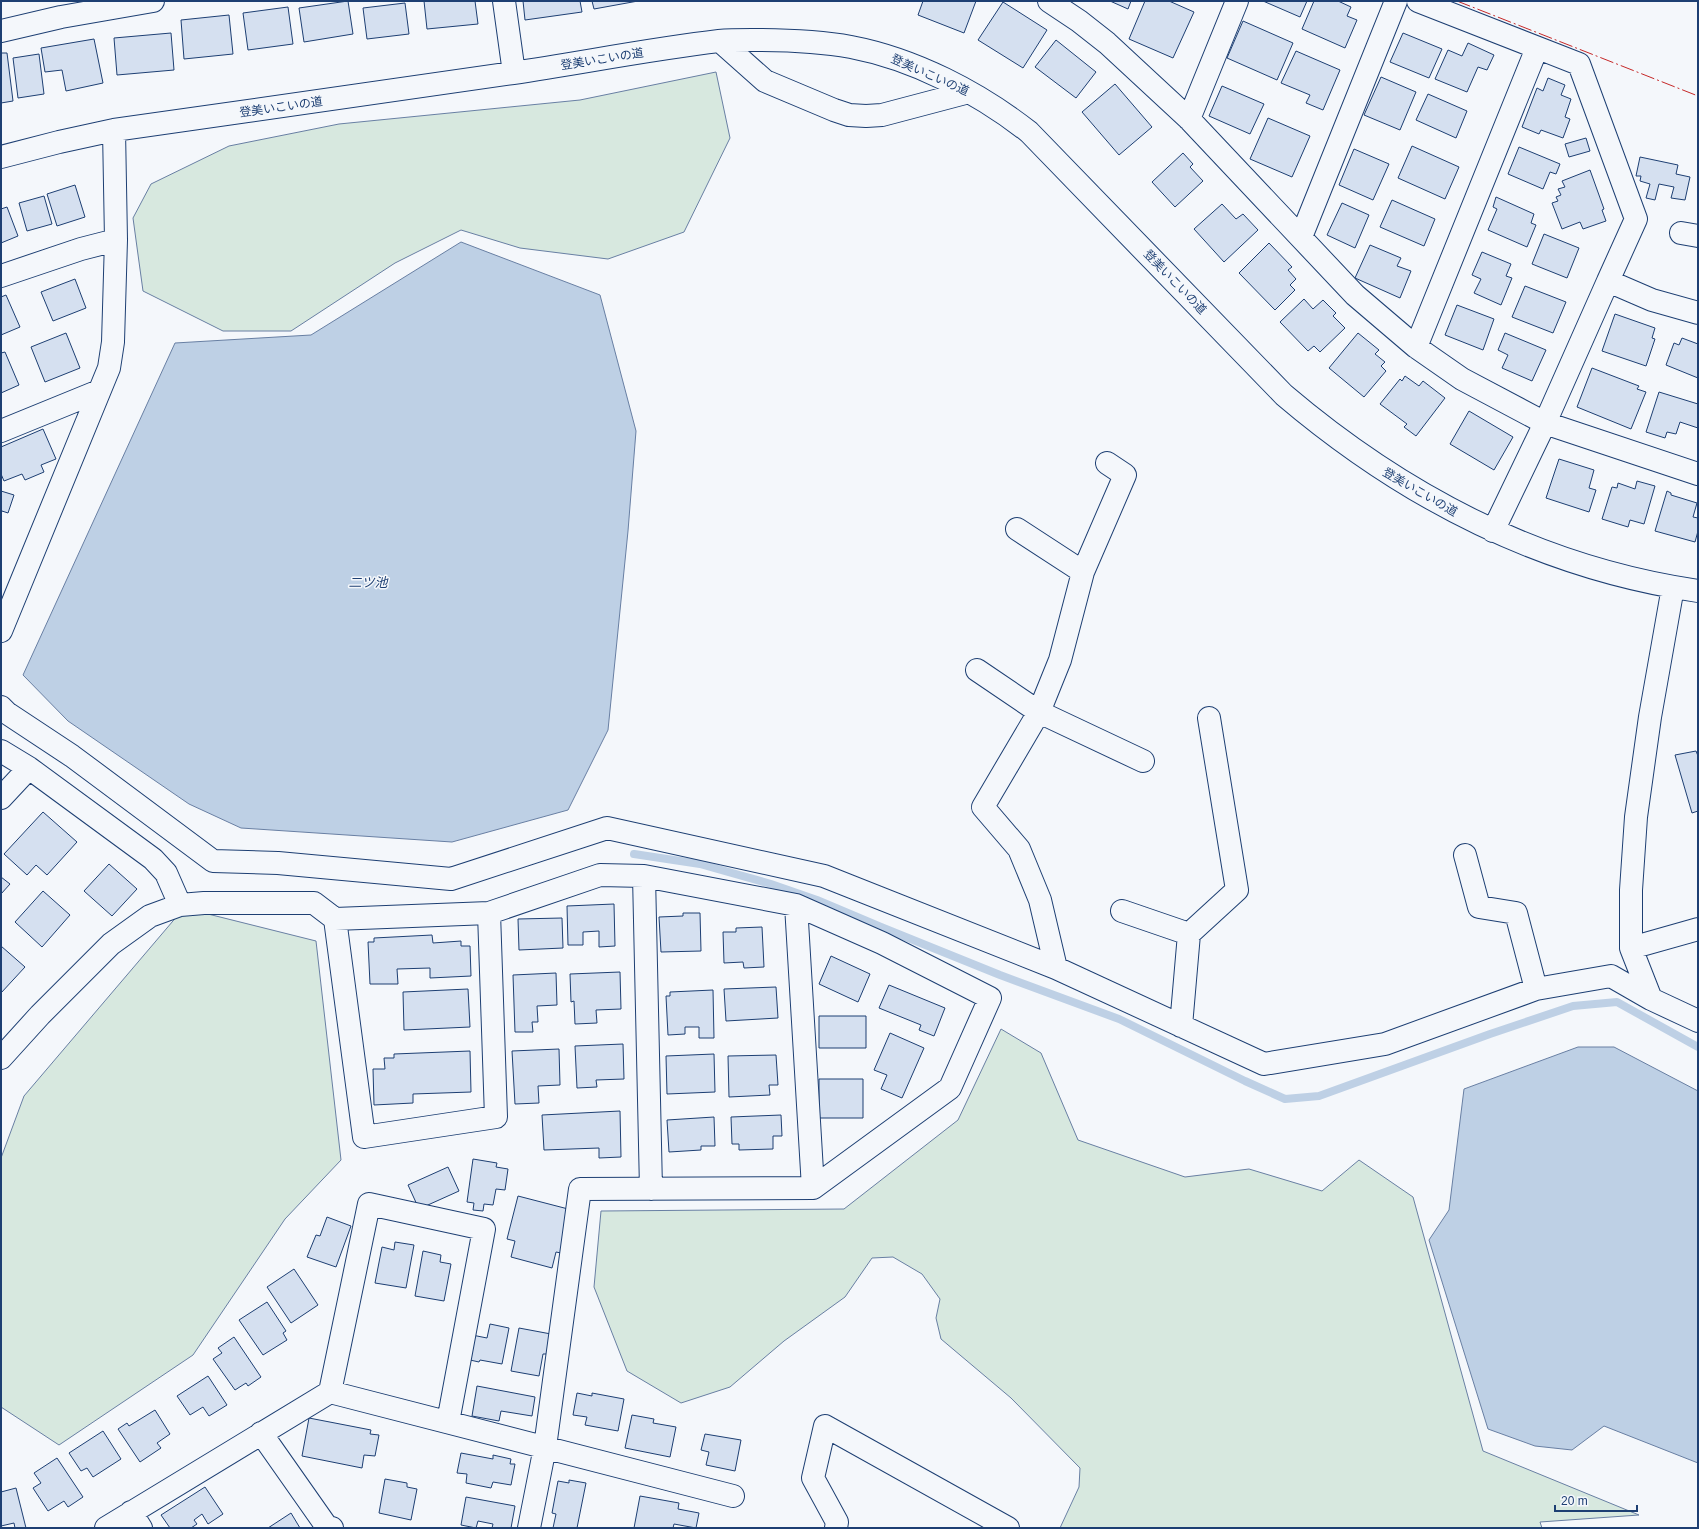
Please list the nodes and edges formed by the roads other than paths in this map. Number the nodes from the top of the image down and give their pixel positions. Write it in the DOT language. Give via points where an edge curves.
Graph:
graph roads {
  1 [pos="153,1"];
  2 [pos="504,1"];
  3 [pos="1049,1"];
  4 [pos="1237,1"];
  5 [pos="1396,1"];
  6 [pos="1418,1"];
  7 [pos="1,31"];
  8 [pos="720,41"];
  9 [pos="1537,48"];
  10 [pos="514,73"];
  11 [pos="969,92"];
  12 [pos="1189,119"];
  13 [pos="114,130"];
  14 [pos="1,157"];
  15 [pos="1301,237"];
  16 [pos="116,240"];
  17 [pos="1,276"];
  18 [pos="1608,281"];
  19 [pos="1698,314"];
  20 [pos="1416,347"];
  21 [pos="98,391"];
  22 [pos="1545,423"];
  23 [pos="1,431"];
  24 [pos="1107,463"];
  25 [pos="1698,474"];
  26 [pos="1017,529"];
  27 [pos="1493,531"];
  28 [pos="1083,572"];
  29 [pos="1673,587"];
  30 [pos="1698,591"];
  31 [pos="1,631"];
  32 [pos="977,670"];
  33 [pos="1,707"];
  34 [pos="1039,712"];
  35 [pos="1209,718"];
  36 [pos="1,751"];
  37 [pos="1143,761"];
  38 [pos="29,768"];
  39 [pos="1,798"];
  40 [pos="1464,855"];
  41 [pos="644,876"];
  42 [pos="180,905"];
  43 [pos="796,905"];
  44 [pos="1122,911"];
  45 [pos="489,912"];
  46 [pos="335,919"];
  47 [pos="1698,929"];
  48 [pos="1189,934"];
  49 [pos="1631,948"];
  50 [pos="1056,968"];
  51 [pos="1536,989"];
  52 [pos="1651,999"];
  53 [pos="1698,1021"];
  54 [pos="1181,1026"];
  55 [pos="1,1058"];
  56 [pos="814,1188"];
  57 [pos="651,1189"];
  58 [pos="330,1392"];
  59 [pos="448,1422"];
  60 [pos="261,1433"];
  61 [pos="545,1447"];
  62 [pos="733,1496"];
  63 [pos="136,1520"];
  64 [pos="106,1528"];
  65 [pos="332,1528"];
  66 [pos="529,1528"];
  67 [pos="836,1528"];
  68 [pos="1008,1528"];
  1 -- 7 [label="street" via="61,17"];
  2 -- 10 [label="street"];
  3 -- 12 [label="street" via="1107,44"];
  4 -- 12 [label="street"];
  5 -- 15 [label="street"];
  6 -- 9 [label="street"];
  8 -- 10 [label="street, 登美いこいの道"];
  8 -- 11 [label="street, 登美いこいの道" via="781,40 850,47 908,62"];
  8 -- 11 [label="street" via="764,81 849,114 882,115"];
  9 -- 18 [label="street" via="1579,64 1636,220"];
  9 -- 20 [label="street"];
  10 -- 13 [label="street, 登美いこいの道"];
  11 -- 27 [label="street, 登美いこいの道" via="1029,132 1284,394 1316,421 1406,485"];
  12 -- 15 [label="street"];
  13 -- 14 [label="street, 登美いこいの道"];
  13 -- 16 [label="street"];
  15 -- 20 [label="street" via="1355,296"];
  16 -- 17 [label="street"];
  16 -- 21 [label="street" via="114,342 109,368"];
  18 -- 19 [label="street" via="1652,300"];
  18 -- 22 [label="street"];
  20 -- 22 [label="street" via="1462,379"];
  21 -- 23 [label="street"];
  21 -- 31 [label="street"];
  22 -- 25 [label="street"];
  22 -- 27 [label="street"];
  24 -- 28 [label="street" via="1125,475"];
  26 -- 28 [label="street"];
  27 -- 29 [label="street, 登美いこいの道" via="1595,568"];
  28 -- 34 [label="street" via="1060,660"];
  29 -- 30 [label="street, 登美いこいの道"];
  29 -- 49 [label="street" via="1650,717 1636,817 1631,890"];
  32 -- 34 [label="street"];
  33 -- 50 [label="street" via="213,860 278,863 451,879 607,828 824,876"];
  34 -- 37 [label="street"];
  34 -- 50 [label="street" via="983,807 1019,849 1040,900"];
  35 -- 48 [label="street" via="1237,890"];
  36 -- 38 [label="street"];
  38 -- 39 [label="street"];
  38 -- 42 [label="street" via="153,859 166,873"];
  40 -- 51 [label="street" via="1479,907 1516,913"];
  41 -- 43 [label="street"];
  41 -- 45 [label="street" via="600,875"];
  41 -- 57 [label="street"];
  42 -- 46 [label="street" via="219,902 314,904"];
  42 -- 55 [label="street" via="150,916 111,944"];
  43 -- 56 [label="street"];
  43 -- 56 [label="street" via="882,943 990,998 950,1088"];
  44 -- 48 [label="street"];
  45 -- 46 [label="street"];
  45 -- 46 [label="street" via="496,1118 364,1137"];
  47 -- 49 [label="street"];
  48 -- 54 [label="street"];
  49 -- 52 [label="street"];
  50 -- 54 [label="street"];
  51 -- 52 [label="street" via="1611,976"];
  51 -- 54 [label="street" via="1385,1044 1264,1064"];
  52 -- 53 [label="street"];
  56 -- 57 [label="street"];
  57 -- 61 [label="street" via="580,1189"];
  58 -- 59 [label="street"];
  58 -- 59 [label="street" via="369,1204 484,1229"];
  58 -- 60 [label="street"];
  59 -- 61 [label="street"];
  60 -- 63 [label="street"];
  60 -- 65 [label="street" via="327,1527"];
  61 -- 62 [label="street"];
  61 -- 66 [label="street"];
  63 -- 64 [label="street"];
  67 -- 68 [label="street" via="837,1522 813,1478 825,1426"];
}
